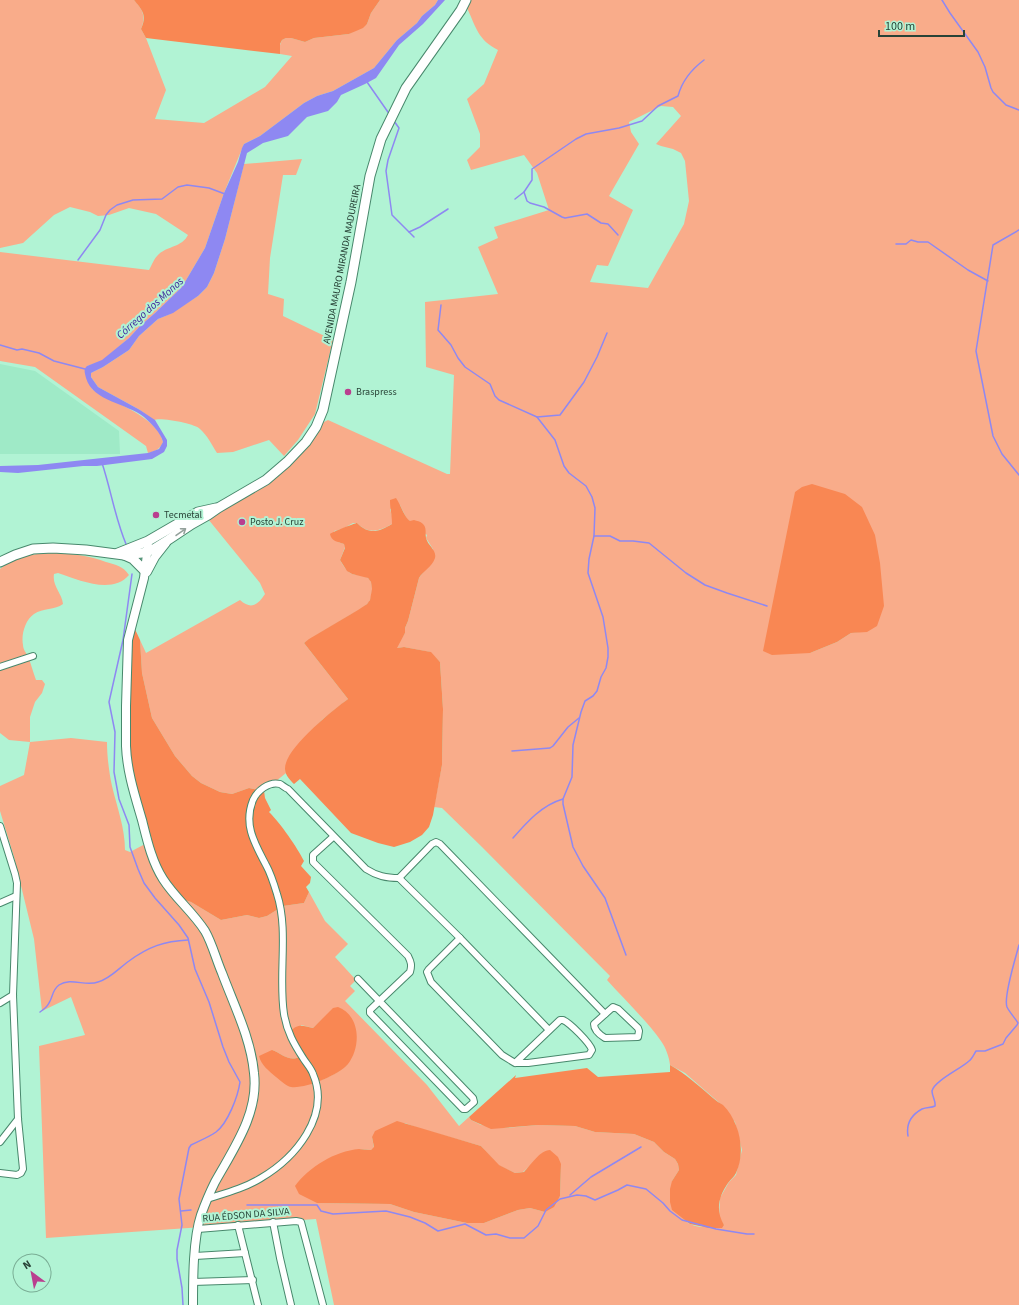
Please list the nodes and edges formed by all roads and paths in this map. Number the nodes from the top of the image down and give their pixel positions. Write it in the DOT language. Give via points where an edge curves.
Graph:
graph roads {
  1 [pos="466,0"];
  2 [pos="218,508"];
  3 [pos="168,540"];
  4 [pos="148,541"];
  5 [pos="148,551"];
  6 [pos="120,554"];
  7 [pos="0,562"];
  8 [pos="144,575"];
  9 [pos="33,656"];
  10 [pos="0,667"];
  11 [pos="0,826"];
  12 [pos="333,837"];
  13 [pos="400,878"];
  14 [pos="16,896"];
  15 [pos="0,903"];
  16 [pos="460,938"];
  17 [pos="358,979"];
  18 [pos="13,995"];
  19 [pos="380,1001"];
  20 [pos="0,1003"];
  21 [pos="605,1014"];
  22 [pos="549,1030"];
  23 [pos="515,1063"];
  24 [pos="18,1119"];
  25 [pos="0,1142"];
  26 [pos="0,1173"];
  27 [pos="207,1199"];
  28 [pos="273,1222"];
  29 [pos="238,1225"];
  30 [pos="198,1228"];
  31 [pos="245,1253"];
  32 [pos="195,1256"];
  33 [pos="252,1280"];
  34 [pos="193,1282"];
  35 [pos="193,1305"];
  36 [pos="258,1305"];
  37 [pos="291,1305"];
  38 [pos="322,1305"];
  1 -- 2 [label="main road, AVENIDA MAURO MIRANDA MADUREIRA" via="406,88 381,139 370,176 336,354 323,410 316,427 306,442 266,480"];
  3 -- 2 [label="main road, AVENIDA MAURO MIRANDA MADUREIRA, one-way"];
  2 -- 4 [label="main road, AVENIDA MAURO MIRANDA MADUREIRA" via="204,510 188,517"];
  3 -- 5 [label="main road, AVENIDA MAURO MIRANDA MADUREIRA"];
  3 -- 8 [label="street"];
  4 -- 5 [label="street"];
  4 -- 6 [label="main road, AVENIDA MAURO MIRANDA MADUREIRA"];
  5 -- 6 [label="main road, AVENIDA MAURO MIRANDA MADUREIRA"];
  5 -- 8 [label="street"];
  6 -- 7 [label="main road, AVENIDA MAURO MIRANDA MADUREIRA" via="53,548 33,549"];
  6 -- 8 [label="main road" via="133,560"];
  8 -- 27 [label="street" via="127,650 126,761 156,866 173,894 206,932 250,1050 254,1072 253,1105"];
  9 -- 10 [label="street"];
  11 -- 14 [label="street" via="15,874"];
  12 -- 13 [label="street" via="366,869 377,876"];
  12 -- 19 [label="street" via="313,855 313,862 408,956 411,962 410,972"];
  12 -- 27 [label="street" via="288,789 280,784 265,786 255,796 251,806 251,832 280,903 282,977 287,1030 313,1073 317,1104 314,1121 304,1139 276,1168 261,1179 241,1188"];
  13 -- 16 [label="street"];
  13 -- 21 [label="street" via="432,844 440,844"];
  14 -- 15 [label="street"];
  14 -- 18 [label="street"];
  16 -- 22 [label="street"];
  16 -- 23 [label="street" via="429,969 428,977 502,1055"];
  17 -- 19 [label="street"];
  18 -- 20 [label="street"];
  18 -- 24 [label="street"];
  19 -- 19 [label="street" via="473,1098 474,1102 468,1108 463,1109 370,1013"];
  21 -- 21 [label="street" via="613,1007 618,1009 638,1028 639,1035 635,1038 601,1036 594,1026"];
  22 -- 23 [label="street"];
  22 -- 23 [label="street" via="560,1020 566,1021 592,1050 589,1055"];
  24 -- 25 [label="street"];
  24 -- 26 [label="street" via="23,1169 17,1175"];
  27 -- 30 [label="street"];
  28 -- 29 [label="street, RUA ÉDSON DA SILVA"];
  28 -- 37 [label="street"];
  28 -- 38 [label="street, RUA ÉDSON DA SILVA" via="296,1220 303,1224"];
  29 -- 30 [label="street, RUA ÉDSON DA SILVA"];
  29 -- 31 [label="street"];
  30 -- 32 [label="street"];
  31 -- 32 [label="street"];
  31 -- 33 [label="street"];
  32 -- 34 [label="street"];
  33 -- 34 [label="street"];
  33 -- 36 [label="street"];
  34 -- 35 [label="street"];
}
